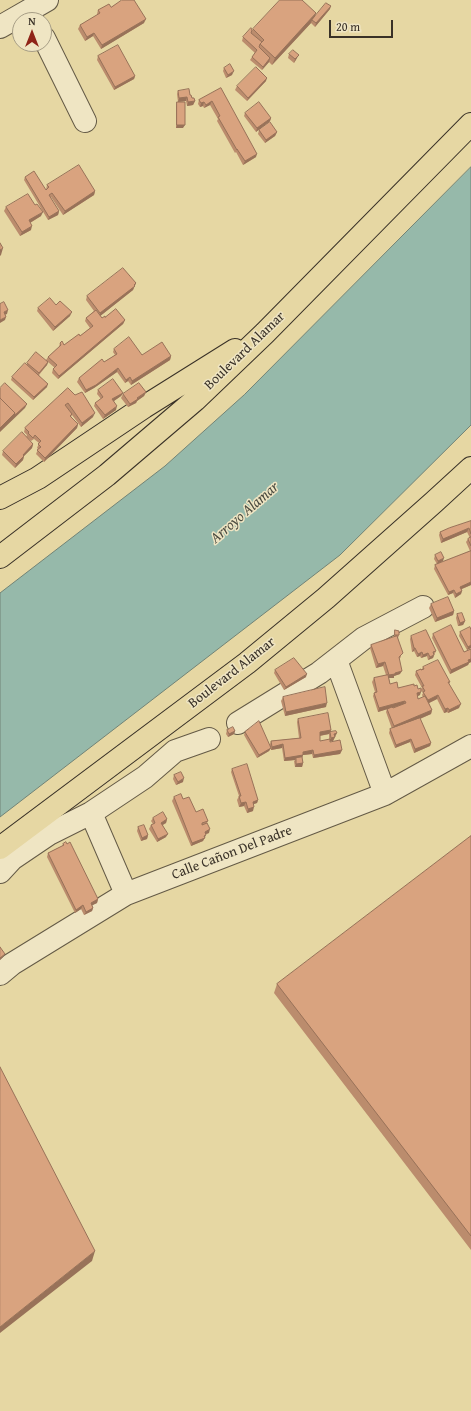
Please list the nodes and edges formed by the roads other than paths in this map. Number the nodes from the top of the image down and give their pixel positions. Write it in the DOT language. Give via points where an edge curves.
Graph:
graph roads {
  1 [pos="34,7"];
  2 [pos="0,27"];
  3 [pos="51,52"];
  4 [pos="85,121"];
  5 [pos="471,124"];
  6 [pos="265,332"];
  7 [pos="471,468"];
  8 [pos="0,498"];
  9 [pos="0,557"];
  10 [pos="424,607"];
  11 [pos="336,660"];
  12 [pos="238,723"];
  13 [pos="209,740"];
  14 [pos="471,746"];
  15 [pos="385,794"];
  16 [pos="91,813"];
  17 [pos="0,848"];
  18 [pos="0,872"];
  19 [pos="126,894"];
  20 [pos="4,962"];
  1 -- 2 [label="street"];
  3 -- 4 [label="street"];
  5 -- 6 [label="highway, Boulevard Alamar"];
  6 -- 8 [label="highway" via="203,369 38,478"];
  6 -- 9 [label="highway, Boulevard Alamar" via="195,400 119,465"];
  7 -- 17 [label="highway, Boulevard Alamar" via="326,598 247,663"];
  10 -- 11 [label="street" via="364,638"];
  11 -- 12 [label="street"];
  11 -- 15 [label="street"];
  13 -- 16 [label="street" via="175,751 145,777"];
  14 -- 15 [label="street, Calle Cañon Del Padre"];
  15 -- 19 [label="street, Calle Cañon Del Padre"];
  16 -- 18 [label="street" via="49,834 12,859"];
  16 -- 19 [label="street"];
  19 -- 20 [label="street, Calle Cañon Del Padre"];
}
